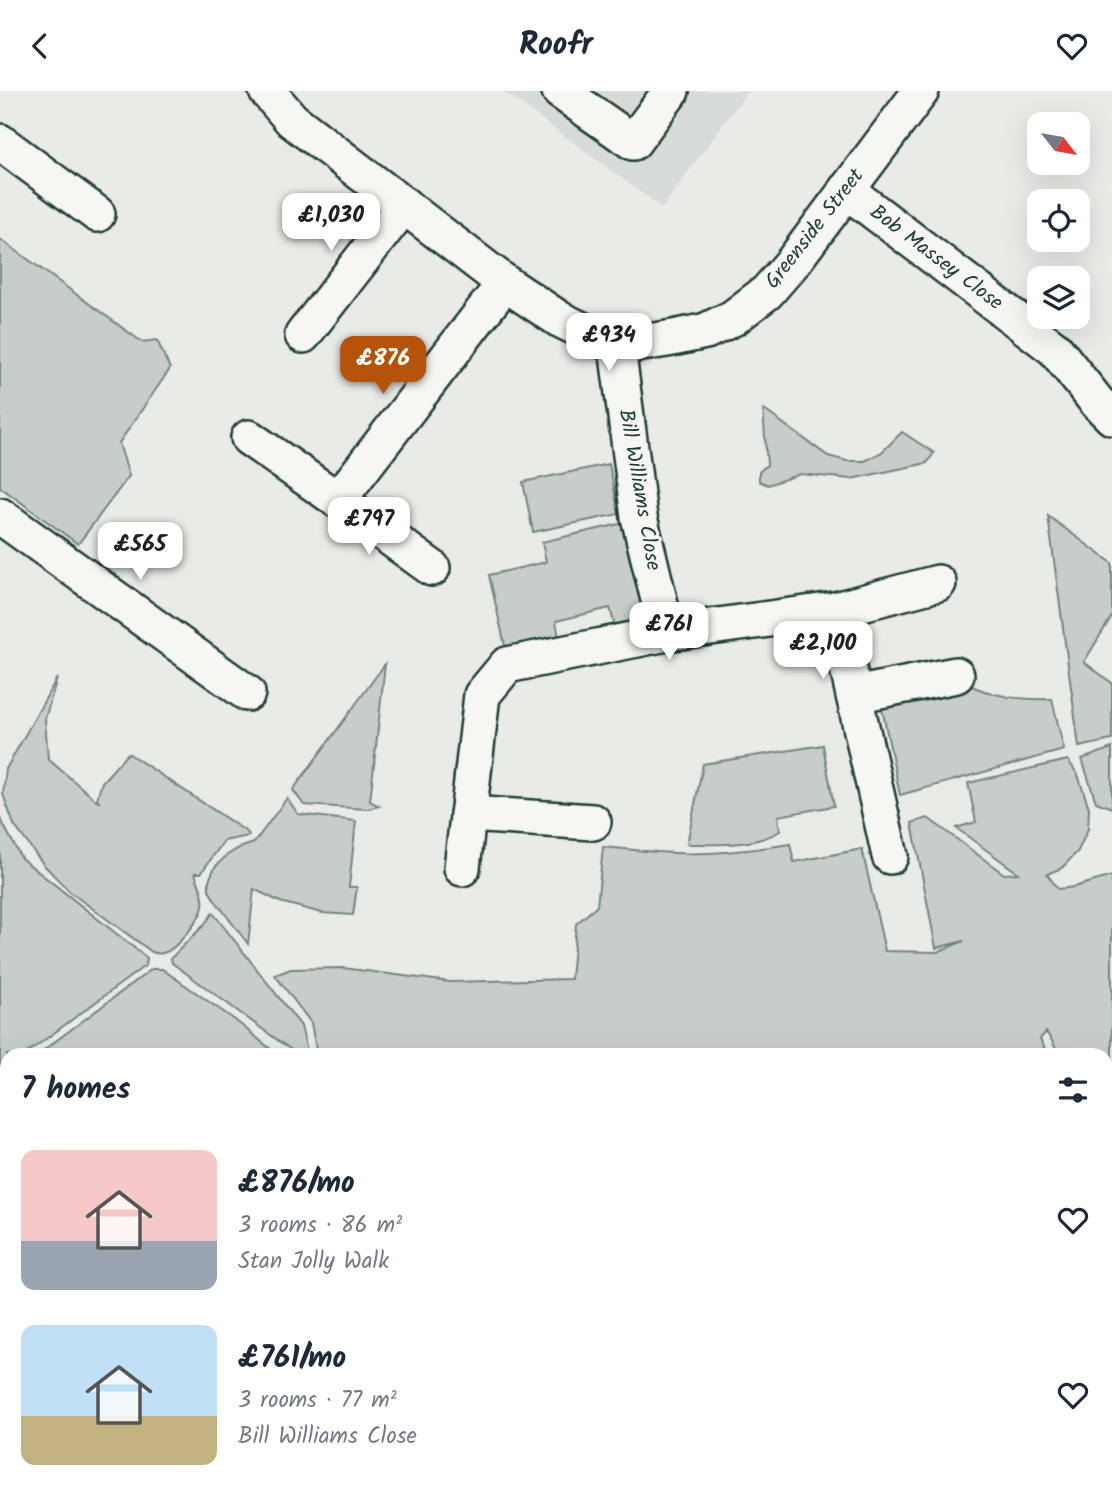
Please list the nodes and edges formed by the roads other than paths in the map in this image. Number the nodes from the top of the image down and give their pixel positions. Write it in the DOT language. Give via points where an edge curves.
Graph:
graph roads {
  1 [pos="267,91"];
  2 [pos="560,91"];
  3 [pos="671,91"];
  4 [pos="921,91"];
  5 [pos="0,142"];
  6 [pos="846,190"];
  7 [pos="404,205"];
  8 [pos="97,214"];
  9 [pos="505,282"];
  10 [pos="303,335"];
  11 [pos="617,347"];
  12 [pos="1112,417"];
  13 [pos="249,438"];
  14 [pos="338,500"];
  15 [pos="0,516"];
  16 [pos="432,568"];
  17 [pos="938,583"];
  18 [pos="835,610"];
  19 [pos="667,633"];
  20 [pos="956,675"];
  21 [pos="247,694"];
  22 [pos="855,695"];
  23 [pos="468,814"];
  24 [pos="593,822"];
  25 [pos="890,856"];
  26 [pos="462,868"];
  1 -- 7 [label="street" via="292,120"];
  2 -- 3 [label="street" via="633,142"];
  4 -- 6 [label="street, Greenside Street"];
  5 -- 8 [label="street"];
  6 -- 11 [label="street, Greenside Street" via="767,292 733,318 706,331"];
  6 -- 12 [label="street, Bob Massey Close" via="1055,349"];
  7 -- 9 [label="street"];
  7 -- 10 [label="street"];
  9 -- 11 [label="street" via="559,319"];
  9 -- 14 [label="street"];
  11 -- 19 [label="street, Bill Williams Close" via="639,517"];
  13 -- 14 [label="street"];
  14 -- 16 [label="street"];
  15 -- 21 [label="street"];
  17 -- 18 [label="street"];
  18 -- 19 [label="street"];
  18 -- 22 [label="street"];
  19 -- 23 [label="street" via="507,665 482,695"];
  20 -- 22 [label="street"];
  22 -- 25 [label="street"];
  23 -- 24 [label="street"];
  23 -- 26 [label="street"];
}
